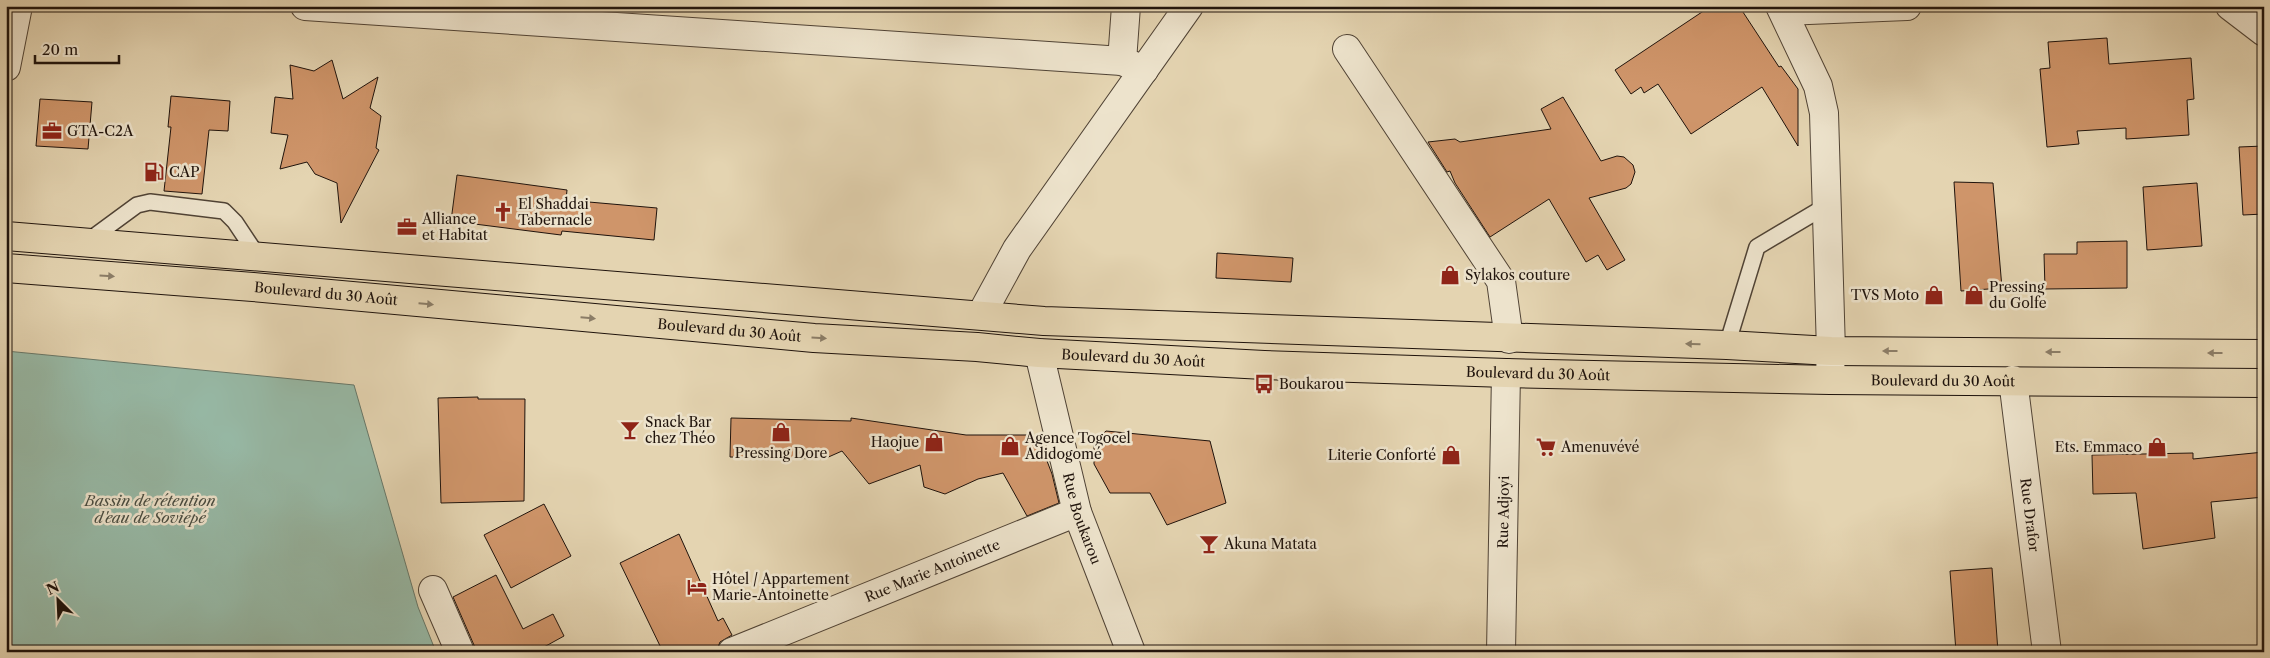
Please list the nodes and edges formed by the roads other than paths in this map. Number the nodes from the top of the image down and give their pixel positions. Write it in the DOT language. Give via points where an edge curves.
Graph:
graph roads {
  1 [pos="18,6"];
  2 [pos="305,6"];
  3 [pos="1126,6"];
  4 [pos="1189,6"];
  5 [pos="1907,6"];
  6 [pos="2230,6"];
  7 [pos="2260,6"];
  8 [pos="2264,7"];
  9 [pos="1782,8"];
  10 [pos="2264,32"];
  11 [pos="1347,49"];
  12 [pos="1133,66"];
  13 [pos="6,67"];
  14 [pos="1826,206"];
  15 [pos="6,236"];
  16 [pos="85,244"];
  17 [pos="257,255"];
  18 [pos="6,268"];
  19 [pos="80,274"];
  20 [pos="253,287"];
  21 [pos="980,315"];
  22 [pos="1044,321"];
  23 [pos="1509,338"];
  24 [pos="1727,345"];
  25 [pos="977,347"];
  26 [pos="1831,350"];
  27 [pos="1039,353"];
  28 [pos="2264,354"];
  29 [pos="1506,374"];
  30 [pos="1830,380"];
  31 [pos="2013,380"];
  32 [pos="2264,383"];
  33 [pos="1077,512"];
  34 [pos="433,590"];
  35 [pos="460,652"];
  36 [pos="732,652"];
  37 [pos="1131,652"];
  38 [pos="1501,652"];
  39 [pos="2047,652"];
  1 -- 13 [label="street"];
  2 -- 12 [label="street"];
  3 -- 12 [label="street"];
  4 -- 12 [label="street"];
  5 -- 9 [label="street"];
  6 -- 10 [label="street"];
  7 -- 8 [label="street"];
  9 -- 14 [label="street" via="1818,86 1824,113"];
  11 -- 23 [label="street" via="1501,281"];
  12 -- 21 [label="street" via="1016,249"];
  14 -- 24 [label="lane" via="1757,248"];
  14 -- 26 [label="street"];
  15 -- 16 [label="highway, Boulevard du 30 Août"];
  16 -- 17 [label="highway, Boulevard du 30 Août"];
  16 -- 17 [label="lane" via="137,205 150,202 224,212 235,222"];
  16 -- 19 [label="highway"];
  17 -- 20 [label="highway"];
  17 -- 21 [label="highway, Boulevard du 30 Août"];
  18 -- 19 [label="highway, Boulevard du 30 Août"];
  19 -- 20 [label="highway, Boulevard du 30 Août, one-way"];
  20 -- 25 [label="highway, Boulevard du 30 Août, one-way" via="814,338"];
  21 -- 22 [label="highway, Boulevard du 30 Août"];
  21 -- 25 [label="highway"];
  22 -- 23 [label="highway, Boulevard du 30 Août"];
  22 -- 27 [label="highway"];
  24 -- 23 [label="highway, Boulevard du 30 Août, one-way"];
  24 -- 26 [label="highway, Boulevard du 30 Août"];
  25 -- 27 [label="highway, Boulevard du 30 Août"];
  28 -- 26 [label="highway, Boulevard du 30 Août, one-way"];
  26 -- 30 [label="street"];
  27 -- 29 [label="highway, Boulevard du 30 Août"];
  27 -- 33 [label="street, Rue Boukarou"];
  29 -- 30 [label="highway, Boulevard du 30 Août"];
  29 -- 38 [label="street, Rue Adjoyi"];
  30 -- 31 [label="highway, Boulevard du 30 Août"];
  31 -- 32 [label="highway, Boulevard du 30 Août"];
  31 -- 39 [label="street, Rue Drafor"];
  33 -- 36 [label="street, Rue Marie Antoinette"];
  33 -- 37 [label="street, Rue Boukarou"];
  34 -- 35 [label="street"];
}
